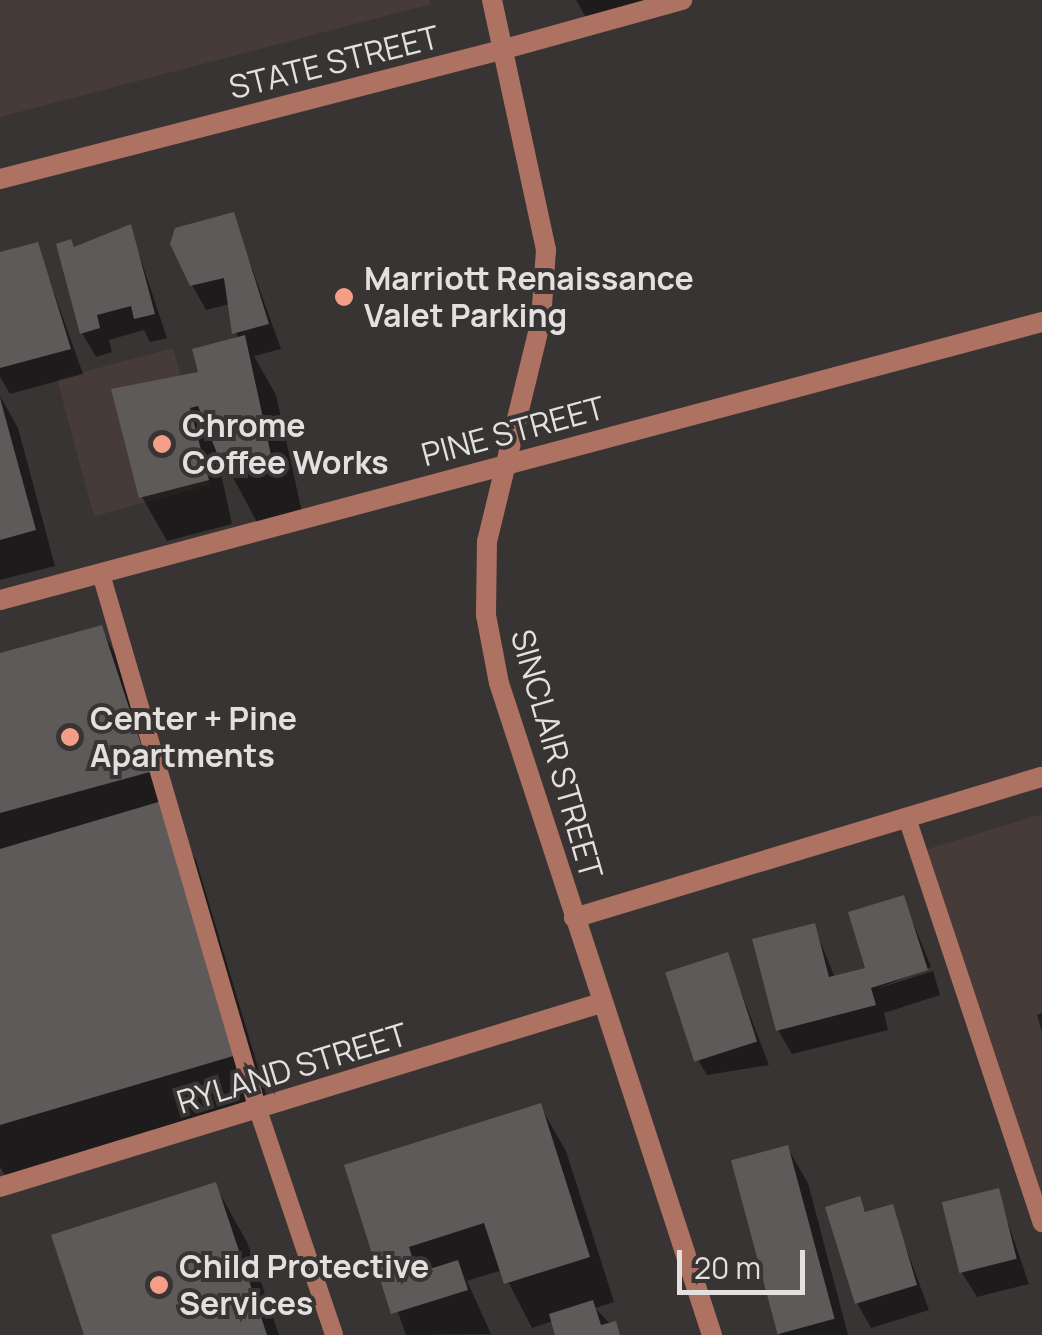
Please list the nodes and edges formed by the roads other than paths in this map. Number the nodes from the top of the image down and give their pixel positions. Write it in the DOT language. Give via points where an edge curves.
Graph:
graph roads {
  1 [pos="492,0"];
  2 [pos="682,0"];
  3 [pos="505,48"];
  4 [pos="0,179"];
  5 [pos="1042,322"];
  6 [pos="504,465"];
  7 [pos="102,574"];
  8 [pos="0,600"];
  9 [pos="1042,777"];
  10 [pos="907,818"];
  11 [pos="574,918"];
  12 [pos="601,1003"];
  13 [pos="258,1110"];
  14 [pos="0,1187"];
  15 [pos="1042,1223"];
  16 [pos="334,1335"];
  17 [pos="712,1335"];
  1 -- 3 [label="street, SINCLAIR STREET"];
  2 -- 3 [label="street, STATE STREET"];
  3 -- 4 [label="street, STATE STREET"];
  3 -- 6 [label="street, SINCLAIR STREET" via="546,250 538,338"];
  5 -- 6 [label="street, PINE STREET"];
  6 -- 7 [label="street, PINE STREET"];
  6 -- 11 [label="street, SINCLAIR STREET" via="487,541 486,615"];
  7 -- 8 [label="street, PINE STREET"];
  7 -- 13 [label="lane"];
  9 -- 10 [label="street"];
  10 -- 11 [label="street"];
  10 -- 15 [label="lane"];
  11 -- 12 [label="street, SINCLAIR STREET"];
  12 -- 13 [label="street, RYLAND STREET"];
  12 -- 17 [label="street, SINCLAIR STREET"];
  13 -- 14 [label="street, RYLAND STREET"];
  13 -- 16 [label="lane"];
}
